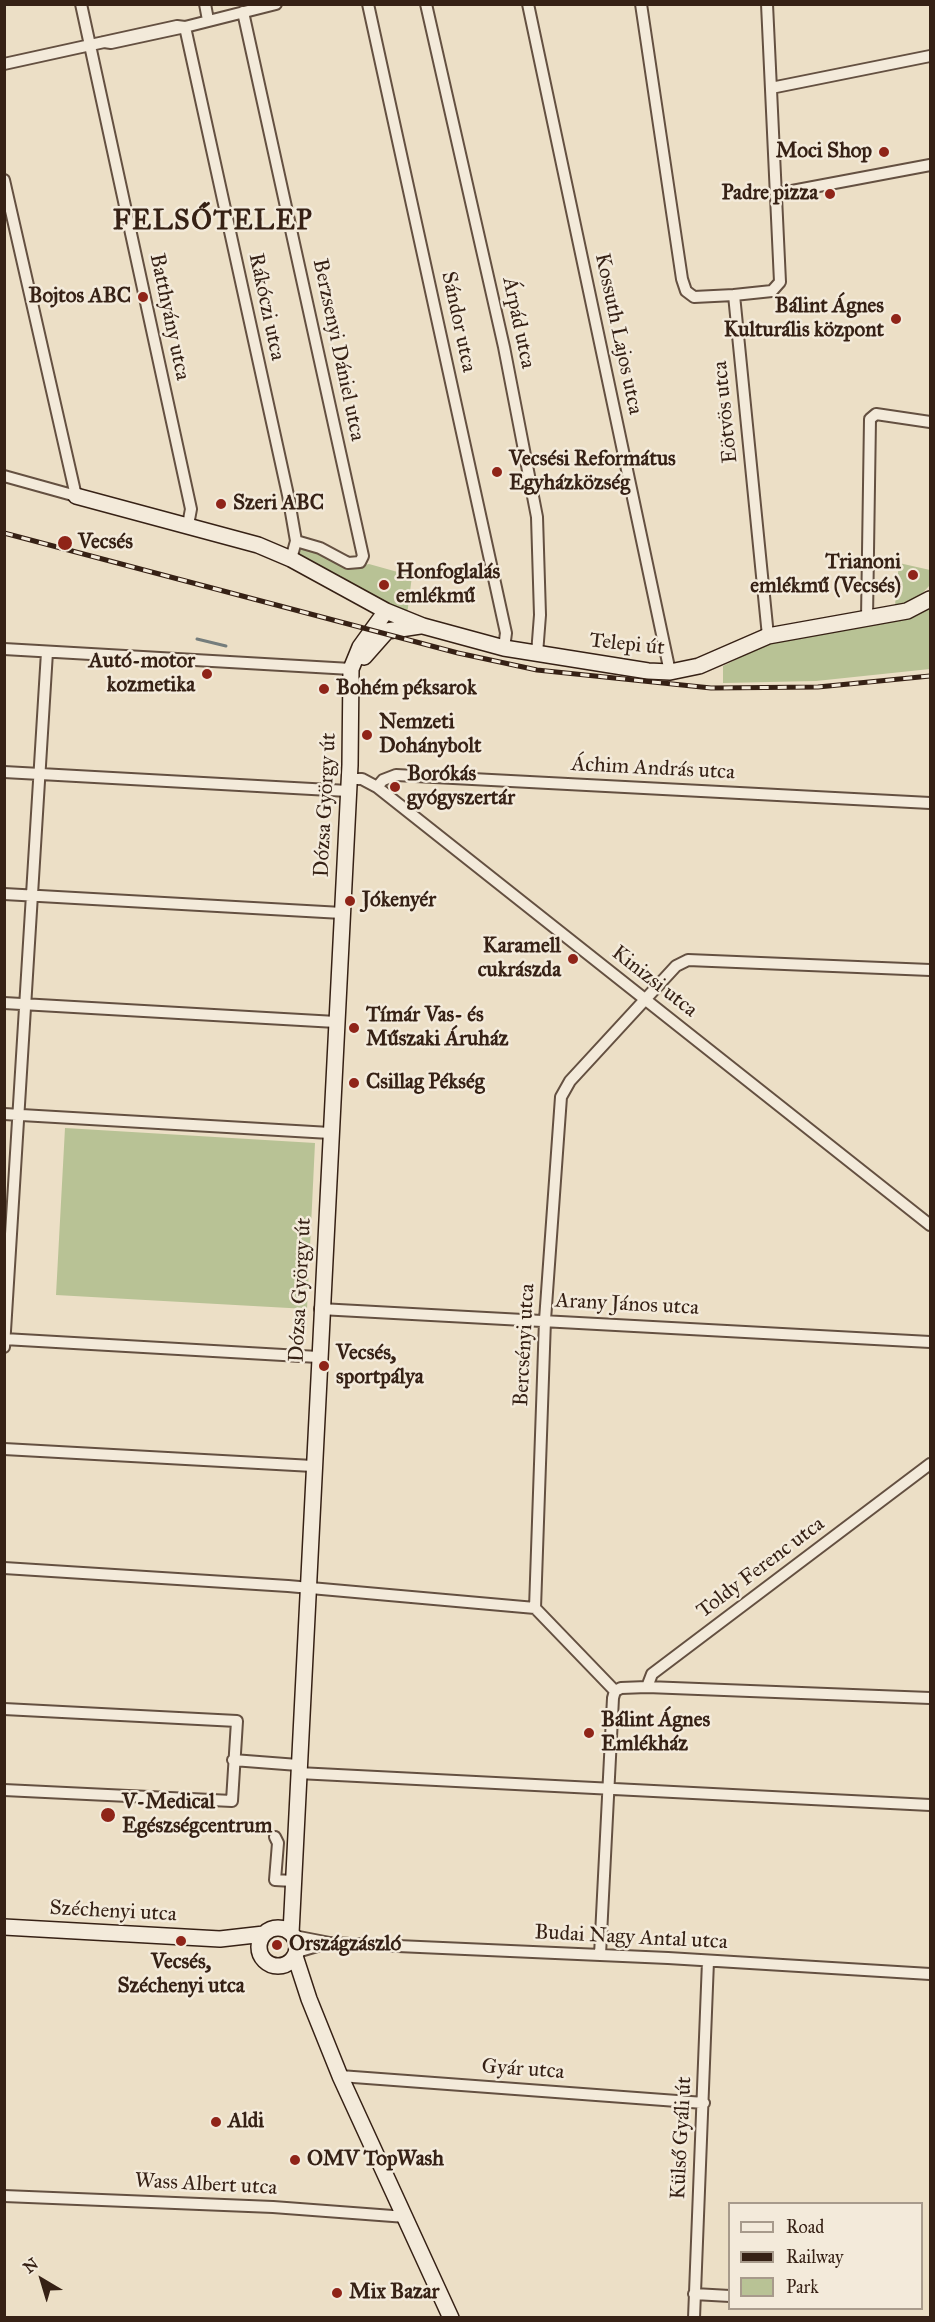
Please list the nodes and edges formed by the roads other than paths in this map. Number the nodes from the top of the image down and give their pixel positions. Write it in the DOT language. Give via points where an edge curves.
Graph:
graph roads {
  1 [pos="81,4"];
  2 [pos="205,4"];
  3 [pos="276,4"];
  4 [pos="368,4"];
  5 [pos="426,4"];
  6 [pos="528,4"];
  7 [pos="641,4"];
  8 [pos="767,4"];
  9 [pos="243,12"];
  10 [pos="208,20"];
  11 [pos="185,27"];
  12 [pos="90,46"];
  13 [pos="930,56"];
  14 [pos="4,64"];
  15 [pos="771,88"];
  16 [pos="930,165"];
  17 [pos="4,180"];
  18 [pos="776,194"];
  19 [pos="734,295"];
  20 [pos="930,422"];
  21 [pos="4,477"];
  22 [pos="76,495"];
  23 [pos="188,525"];
  24 [pos="296,541"];
  25 [pos="291,559"];
  26 [pos="930,599"];
  27 [pos="386,611"];
  28 [pos="867,618"];
  29 [pos="423,626"];
  30 [pos="387,631"];
  31 [pos="768,636"];
  32 [pos="504,648"];
  33 [pos="4,649"];
  34 [pos="47,652"];
  35 [pos="537,654"];
  36 [pos="351,669"];
  37 [pos="670,672"];
  38 [pos="352,701"];
  39 [pos="4,772"];
  40 [pos="40,774"];
  41 [pos="349,785"];
  42 [pos="377,787"];
  43 [pos="930,803"];
  44 [pos="4,894"];
  45 [pos="33,896"];
  46 [pos="342,913"];
  47 [pos="930,970"];
  48 [pos="645,1000"];
  49 [pos="4,1003"];
  50 [pos="26,1004"];
  51 [pos="336,1022"];
  52 [pos="4,1114"];
  53 [pos="19,1115"];
  54 [pos="330,1133"];
  55 [pos="930,1225"];
  56 [pos="8,1230"];
  57 [pos="320,1309"];
  58 [pos="545,1320"];
  59 [pos="5,1340"];
  60 [pos="930,1342"];
  61 [pos="4,1347"];
  62 [pos="318,1357"];
  63 [pos="4,1449"];
  64 [pos="930,1464"];
  65 [pos="313,1466"];
  66 [pos="4,1568"];
  67 [pos="307,1588"];
  68 [pos="535,1608"];
  69 [pos="647,1687"];
  70 [pos="615,1691"];
  71 [pos="930,1698"];
  72 [pos="4,1709"];
  73 [pos="233,1760"];
  74 [pos="298,1769"];
  75 [pos="4,1790"];
  76 [pos="608,1790"];
  77 [pos="930,1805"];
  78 [pos="274,1838"];
  79 [pos="293,1886"];
  80 [pos="4,1927"];
  81 [pos="269,1931"];
  82 [pos="293,1934"];
  83 [pos="220,1939"];
  84 [pos="330,1943"];
  85 [pos="259,1950"];
  86 [pos="296,1954"];
  87 [pos="600,1955"];
  88 [pos="708,1961"];
  89 [pos="281,1966"];
  90 [pos="930,1974"];
  91 [pos="309,1999"];
  92 [pos="340,2076"];
  93 [pos="704,2103"];
  94 [pos="4,2196"];
  95 [pos="406,2217"];
  96 [pos="694,2294"];
  97 [pos="728,2296"];
  98 [pos="451,2318"];
  99 [pos="694,2318"];
  1 -- 12 [label="street, Batthyány utca"];
  2 -- 10 [label="street"];
  3 -- 9 [label="street"];
  4 -- 32 [label="street, Sándor utca" via="506,633"];
  5 -- 35 [label="street, Árpád utca" via="507,359 537,517"];
  6 -- 37 [label="street, Kossuth Lajos utca"];
  7 -- 19 [label="street" via="682,279 686,291 694,297"];
  8 -- 15 [label="street"];
  9 -- 10 [label="street"];
  9 -- 24 [label="street, Berzsenyi Dániel utca" via="363,556 360,562 348,563"];
  10 -- 11 [label="street"];
  11 -- 12 [label="street"];
  11 -- 24 [label="street, Rákóczi utca"];
  12 -- 14 [label="street"];
  12 -- 23 [label="street, Batthyány utca" via="191,509"];
  13 -- 15 [label="street"];
  15 -- 18 [label="street"];
  16 -- 18 [label="street"];
  17 -- 22 [label="street"];
  18 -- 19 [label="street" via="780,282 772,291"];
  19 -- 31 [label="street, Eötvös utca"];
  20 -- 28 [label="street" via="876,414 870,419"];
  21 -- 22 [label="street"];
  22 -- 23 [label="main road, Telepi út"];
  23 -- 25 [label="main road, Telepi út"];
  24 -- 25 [label="street, Rákóczi utca"];
  25 -- 27 [label="main road, Telepi út"];
  26 -- 28 [label="main road, Telepi út" via="907,612"];
  27 -- 29 [label="main road, Telepi út"];
  27 -- 30 [label="main road"];
  27 -- 36 [label="main road, Dózsa György út" via="360,647"];
  28 -- 31 [label="main road, Telepi út"];
  29 -- 30 [label="main road"];
  29 -- 32 [label="main road, Telepi út"];
  30 -- 38 [label="main road, Dózsa György út" via="362,661"];
  31 -- 37 [label="main road, Telepi út" via="712,662"];
  32 -- 35 [label="main road, Telepi út"];
  33 -- 34 [label="street"];
  34 -- 36 [label="street"];
  34 -- 40 [label="street"];
  35 -- 37 [label="main road, Telepi út"];
  36 -- 38 [label="main road, Dózsa György út"];
  38 -- 41 [label="main road, Dózsa György út"];
  39 -- 40 [label="street, Kinizsi utca"];
  40 -- 41 [label="street, Kinizsi utca"];
  40 -- 45 [label="street"];
  41 -- 42 [label="street, Kinizsi utca" via="362,779"];
  41 -- 46 [label="main road, Dózsa György út"];
  42 -- 43 [label="street, Áchim András utca" via="382,780 396,775"];
  42 -- 48 [label="street, Kinizsi utca"];
  44 -- 45 [label="street"];
  45 -- 46 [label="street"];
  45 -- 50 [label="street"];
  46 -- 51 [label="main road, Dózsa György út"];
  47 -- 48 [label="street, Bercsényi utca" via="694,959 676,966"];
  48 -- 55 [label="street, Kinizsi utca"];
  48 -- 58 [label="street, Bercsényi utca" via="570,1081 561,1097"];
  49 -- 50 [label="street"];
  50 -- 51 [label="street"];
  50 -- 53 [label="street"];
  51 -- 54 [label="main road, Dózsa György út"];
  52 -- 53 [label="street"];
  53 -- 54 [label="street"];
  53 -- 56 [label="street"];
  54 -- 57 [label="main road, Dózsa György út"];
  56 -- 59 [label="street"];
  57 -- 58 [label="street, Arany János utca"];
  57 -- 62 [label="main road, Dózsa György út"];
  58 -- 60 [label="street, Arany János utca"];
  58 -- 68 [label="street, Bercsényi utca"];
  59 -- 61 [label="street"];
  59 -- 62 [label="street"];
  62 -- 65 [label="main road, Dózsa György út"];
  63 -- 65 [label="street"];
  64 -- 69 [label="street, Toldy Ferenc utca" via="652,1674"];
  65 -- 67 [label="main road, Dózsa György út"];
  66 -- 67 [label="street"];
  67 -- 68 [label="street"];
  67 -- 74 [label="main road, Dózsa György út"];
  68 -- 70 [label="street"];
  69 -- 70 [label="street"];
  69 -- 71 [label="street"];
  70 -- 76 [label="street"];
  72 -- 73 [label="street" via="237,1721"];
  73 -- 74 [label="street"];
  73 -- 75 [label="street" via="232,1801"];
  74 -- 76 [label="street"];
  74 -- 79 [label="main road, Dózsa György út"];
  76 -- 77 [label="street"];
  76 -- 87 [label="street"];
  78 -- 79 [label="street" via="278,1843 275,1880"];
  79 -- 81 [label="main road, Dózsa György út"];
  79 -- 82 [label="main road, Dózsa György út"];
  80 -- 83 [label="main road, Széchenyi utca"];
  81 -- 82 [label="main road"];
  81 -- 83 [label="main road, Széchenyi utca"];
  81 -- 85 [label="main road"];
  82 -- 84 [label="street, Budai Nagy Antal utca"];
  82 -- 86 [label="main road"];
  83 -- 85 [label="main road, Széchenyi utca"];
  84 -- 86 [label="street, Budai Nagy Antal utca"];
  84 -- 87 [label="street, Budai Nagy Antal utca"];
  85 -- 89 [label="main road" via="269,1964"];
  86 -- 89 [label="main road"];
  86 -- 91 [label="main road"];
  87 -- 88 [label="street, Budai Nagy Antal utca"];
  88 -- 90 [label="street, Budai Nagy Antal utca"];
  88 -- 93 [label="street, Külső Gyáli út"];
  89 -- 91 [label="main road"];
  91 -- 92 [label="main road"];
  92 -- 93 [label="street, Gyár utca"];
  92 -- 95 [label="main road"];
  93 -- 96 [label="street, Külső Gyáli út"];
  94 -- 95 [label="street, Wass Albert utca" via="273,2207"];
  95 -- 98 [label="main road"];
  96 -- 97 [label="street"];
  96 -- 99 [label="street, Külső Gyáli út"];
}
